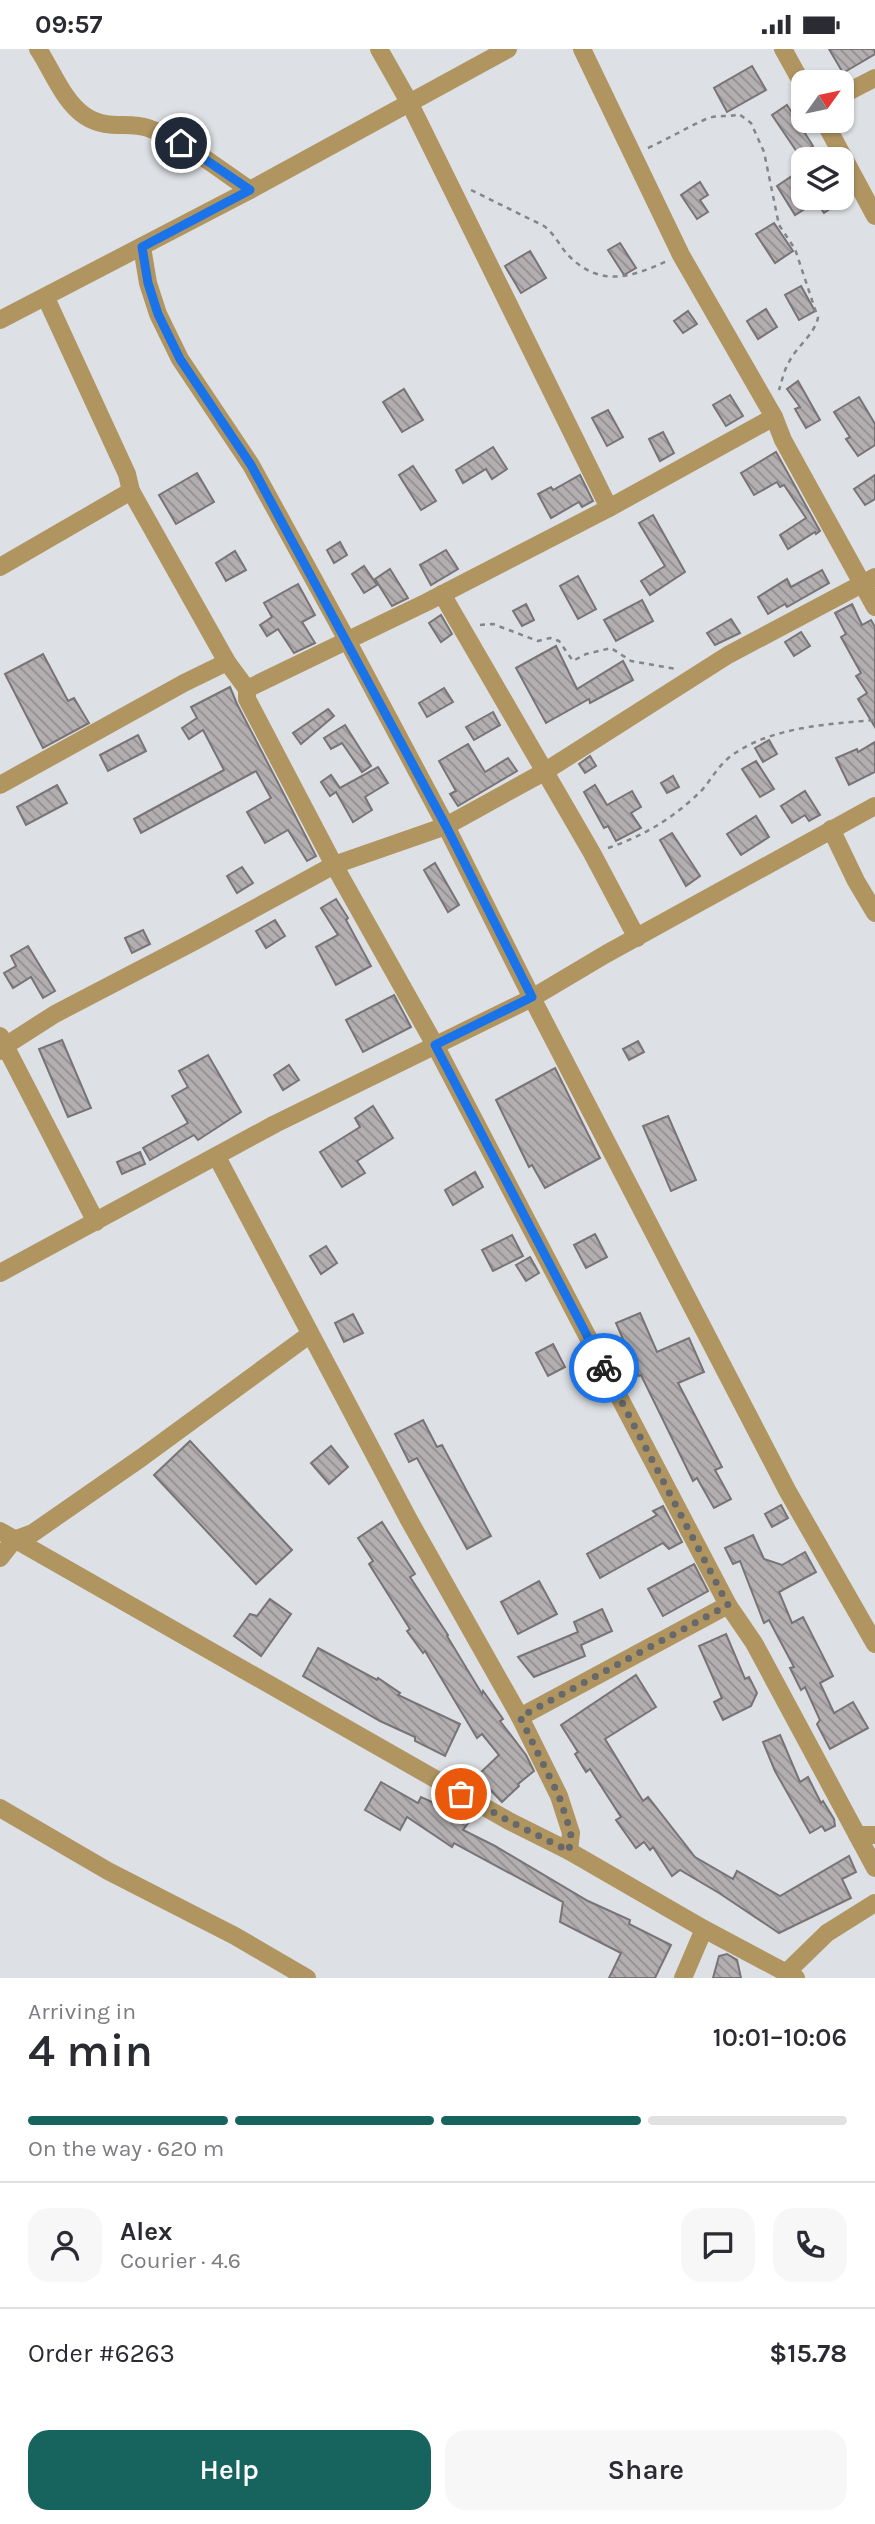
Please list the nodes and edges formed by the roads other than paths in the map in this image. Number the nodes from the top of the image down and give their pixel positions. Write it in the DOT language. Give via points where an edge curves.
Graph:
graph roads {
  1 [pos="38,49"];
  2 [pos="379,49"];
  3 [pos="508,49"];
  4 [pos="582,49"];
  5 [pos="783,49"];
  6 [pos="795,70"];
  7 [pos="875,78"];
  8 [pos="854,89"];
  9 [pos="409,102"];
  10 [pos="830,133"];
  11 [pos="250,190"];
  12 [pos="875,216"];
  13 [pos="142,247"];
  14 [pos="46,298"];
  15 [pos="0,320"];
  16 [pos="774,417"];
  17 [pos="131,491"];
  18 [pos="610,508"];
  19 [pos="0,567"];
  20 [pos="869,580"];
  21 [pos="442,594"];
  22 [pos="875,607"];
  23 [pos="347,640"];
  24 [pos="227,662"];
  25 [pos="247,689"];
  26 [pos="544,772"];
  27 [pos="0,785"];
  28 [pos="875,806"];
  29 [pos="446,826"];
  30 [pos="831,829"];
  31 [pos="334,866"];
  32 [pos="875,913"];
  33 [pos="637,938"];
  34 [pos="532,997"];
  35 [pos="2,1044"];
  36 [pos="435,1045"];
  37 [pos="216,1157"];
  38 [pos="96,1222"];
  39 [pos="0,1273"];
  40 [pos="310,1335"];
  41 [pos="7,1536"];
  42 [pos="0,1557"];
  43 [pos="728,1605"];
  44 [pos="875,1644"];
  45 [pos="520,1717"];
  46 [pos="0,1808"];
  47 [pos="866,1835"];
  48 [pos="569,1851"];
  49 [pos="875,1868"];
  50 [pos="875,1903"];
  51 [pos="704,1929"];
  52 [pos="791,1975"];
  53 [pos="307,1978"];
  54 [pos="682,1978"];
  1 -- 11 [label="street" via="66,95 87,117 114,127 143,126 156,131"];
  2 -- 9 [label="street"];
  3 -- 9 [label="street"];
  4 -- 16 [label="street" via="681,254"];
  5 -- 6 [label="street"];
  7 -- 8 [label="street"];
  9 -- 11 [label="street"];
  9 -- 18 [label="street"];
  10 -- 12 [label="street"];
  11 -- 13 [label="street"];
  13 -- 14 [label="street"];
  13 -- 23 [label="street" via="158,314 180,359 251,465"];
  14 -- 15 [label="street"];
  14 -- 17 [label="street"];
  16 -- 18 [label="street"];
  16 -- 20 [label="street" via="783,440"];
  17 -- 19 [label="street"];
  17 -- 24 [label="street"];
  18 -- 21 [label="street"];
  20 -- 22 [label="street"];
  20 -- 26 [label="street" via="728,655"];
  21 -- 23 [label="street"];
  21 -- 26 [label="street"];
  23 -- 25 [label="street"];
  23 -- 29 [label="street"];
  24 -- 25 [label="street"];
  24 -- 27 [label="street"];
  25 -- 31 [label="street" via="247,699"];
  26 -- 29 [label="street"];
  26 -- 33 [label="street"];
  28 -- 30 [label="street"];
  29 -- 31 [label="street"];
  29 -- 34 [label="street"];
  30 -- 32 [label="street"];
  30 -- 33 [label="street"];
  31 -- 35 [label="street"];
  31 -- 36 [label="street"];
  33 -- 34 [label="street"];
  34 -- 36 [label="street"];
  34 -- 44 [label="street" via="787,1490"];
  35 -- 38 [label="street"];
  36 -- 37 [label="street"];
  36 -- 43 [label="street"];
  37 -- 38 [label="street"];
  37 -- 40 [label="street"];
  38 -- 39 [label="street"];
  40 -- 41 [label="street" via="33,1533"];
  40 -- 45 [label="street"];
  41 -- 42 [label="street"];
  41 -- 48 [label="street"];
  43 -- 45 [label="street"];
  43 -- 47 [label="street"];
  45 -- 48 [label="street" via="559,1796 571,1833"];
  46 -- 53 [label="street"];
  47 -- 49 [label="street"];
  48 -- 51 [label="street"];
  50 -- 52 [label="street" via="827,1933"];
  51 -- 52 [label="street"];
  51 -- 54 [label="street"];
}
